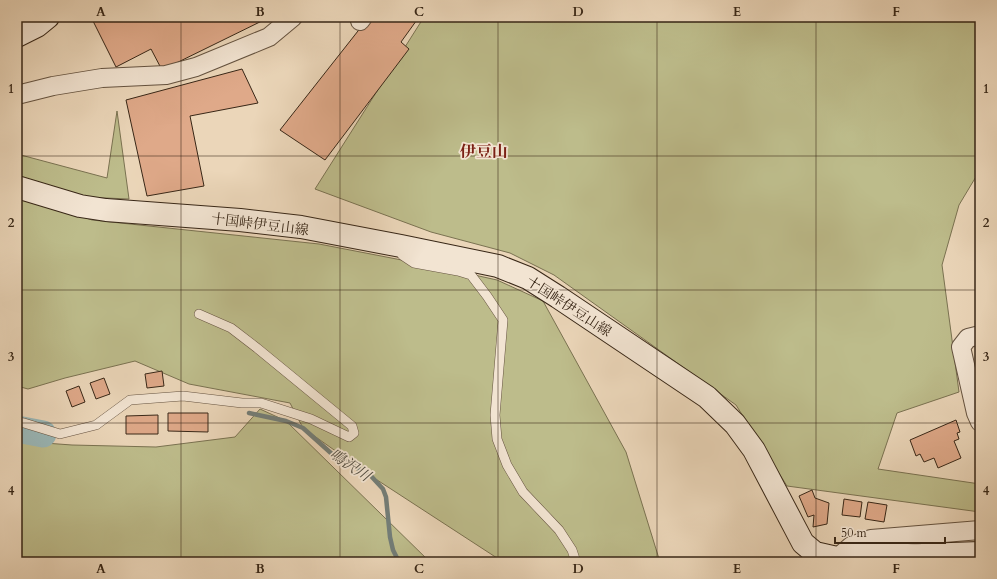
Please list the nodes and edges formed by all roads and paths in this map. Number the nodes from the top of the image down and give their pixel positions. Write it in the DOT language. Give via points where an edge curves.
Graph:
graph roads {
  1 [pos="48,17"];
  2 [pos="294,17"];
  3 [pos="17,36"];
  4 [pos="17,95"];
  5 [pos="17,187"];
  6 [pos="401,246"];
  7 [pos="198,314"];
  8 [pos="980,335"];
  9 [pos="17,422"];
  10 [pos="980,422"];
  11 [pos="980,530"];
  12 [pos="980,553"];
  13 [pos="837,558"];
  14 [pos="576,562"];
  1 -- 3 [label="main road"];
  2 -- 4 [label="street" via="269,37 196,67 166,76 102,78"];
  5 -- 6 [label="main road, 十国峠伊豆山線" via="80,206 106,210 301,227"];
  6 -- 13 [label="main road, 十国峠伊豆山線" via="498,266 528,278 707,397 735,424 754,450 803,543 815,554"];
  6 -- 14 [label="lane" via="402,256 414,263 471,275 503,320 495,415 497,439 507,465 523,492 559,530 572,550"];
  7 -- 9 [label="lane" via="231,328 352,426 354,433 349,437 311,419 261,403 184,396 130,400 96,425 60,434"];
  8 -- 10 [label="street" via="968,338 962,347 976,414"];
  11 -- 13 [label="street" via="871,539 851,546"];
  12 -- 13 [label="main road, 十国峠伊豆山線"];
}
